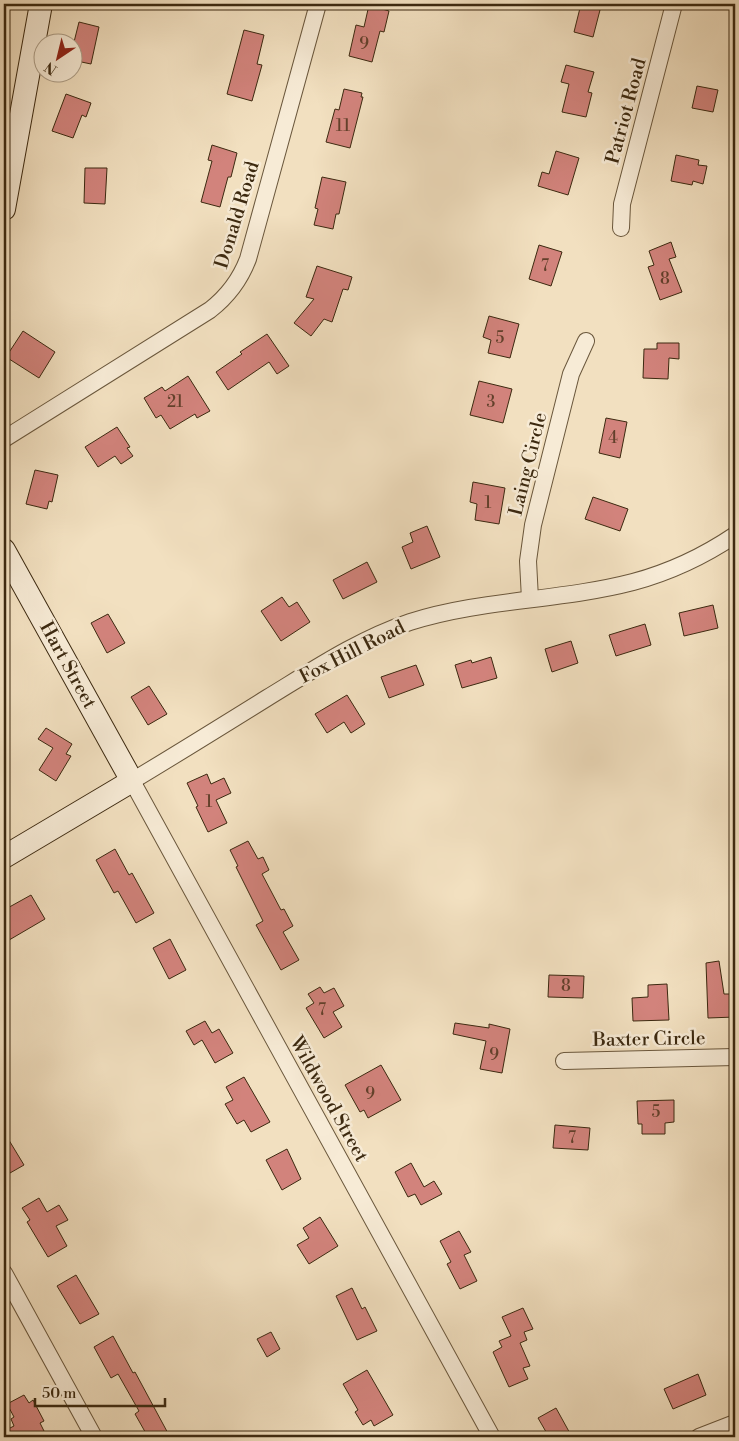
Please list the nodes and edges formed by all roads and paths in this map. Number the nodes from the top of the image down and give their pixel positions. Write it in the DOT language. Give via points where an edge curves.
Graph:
graph roads {
  1 [pos="40,4"];
  2 [pos="318,4"];
  3 [pos="674,4"];
  4 [pos="4,209"];
  5 [pos="621,228"];
  6 [pos="586,342"];
  7 [pos="4,438"];
  8 [pos="735,535"];
  9 [pos="4,550"];
  10 [pos="530,599"];
  11 [pos="132,781"];
  12 [pos="4,857"];
  13 [pos="735,1057"];
  14 [pos="564,1061"];
  15 [pos="4,1273"];
  16 [pos="735,1423"];
  17 [pos="94,1437"];
  18 [pos="492,1437"];
  19 [pos="699,1437"];
  1 -- 4 [label="street"];
  2 -- 7 [label="street, Donald Road" via="248,259 236,283 210,310"];
  3 -- 5 [label="street, Patriot Road" via="622,204"];
  6 -- 10 [label="street, Laing Circle" via="571,374 533,525 528,561"];
  8 -- 10 [label="street, Fox Hill Road" via="683,565 651,577"];
  9 -- 11 [label="street, Hart Street"];
  10 -- 11 [label="street, Fox Hill Road" via="432,616 389,630 331,658"];
  11 -- 12 [label="street, Fox Hill Road"];
  11 -- 18 [label="street, Wildwood Street"];
  13 -- 14 [label="street, Baxter Circle"];
  15 -- 17 [label="street"];
  16 -- 19 [label="street"];
}
